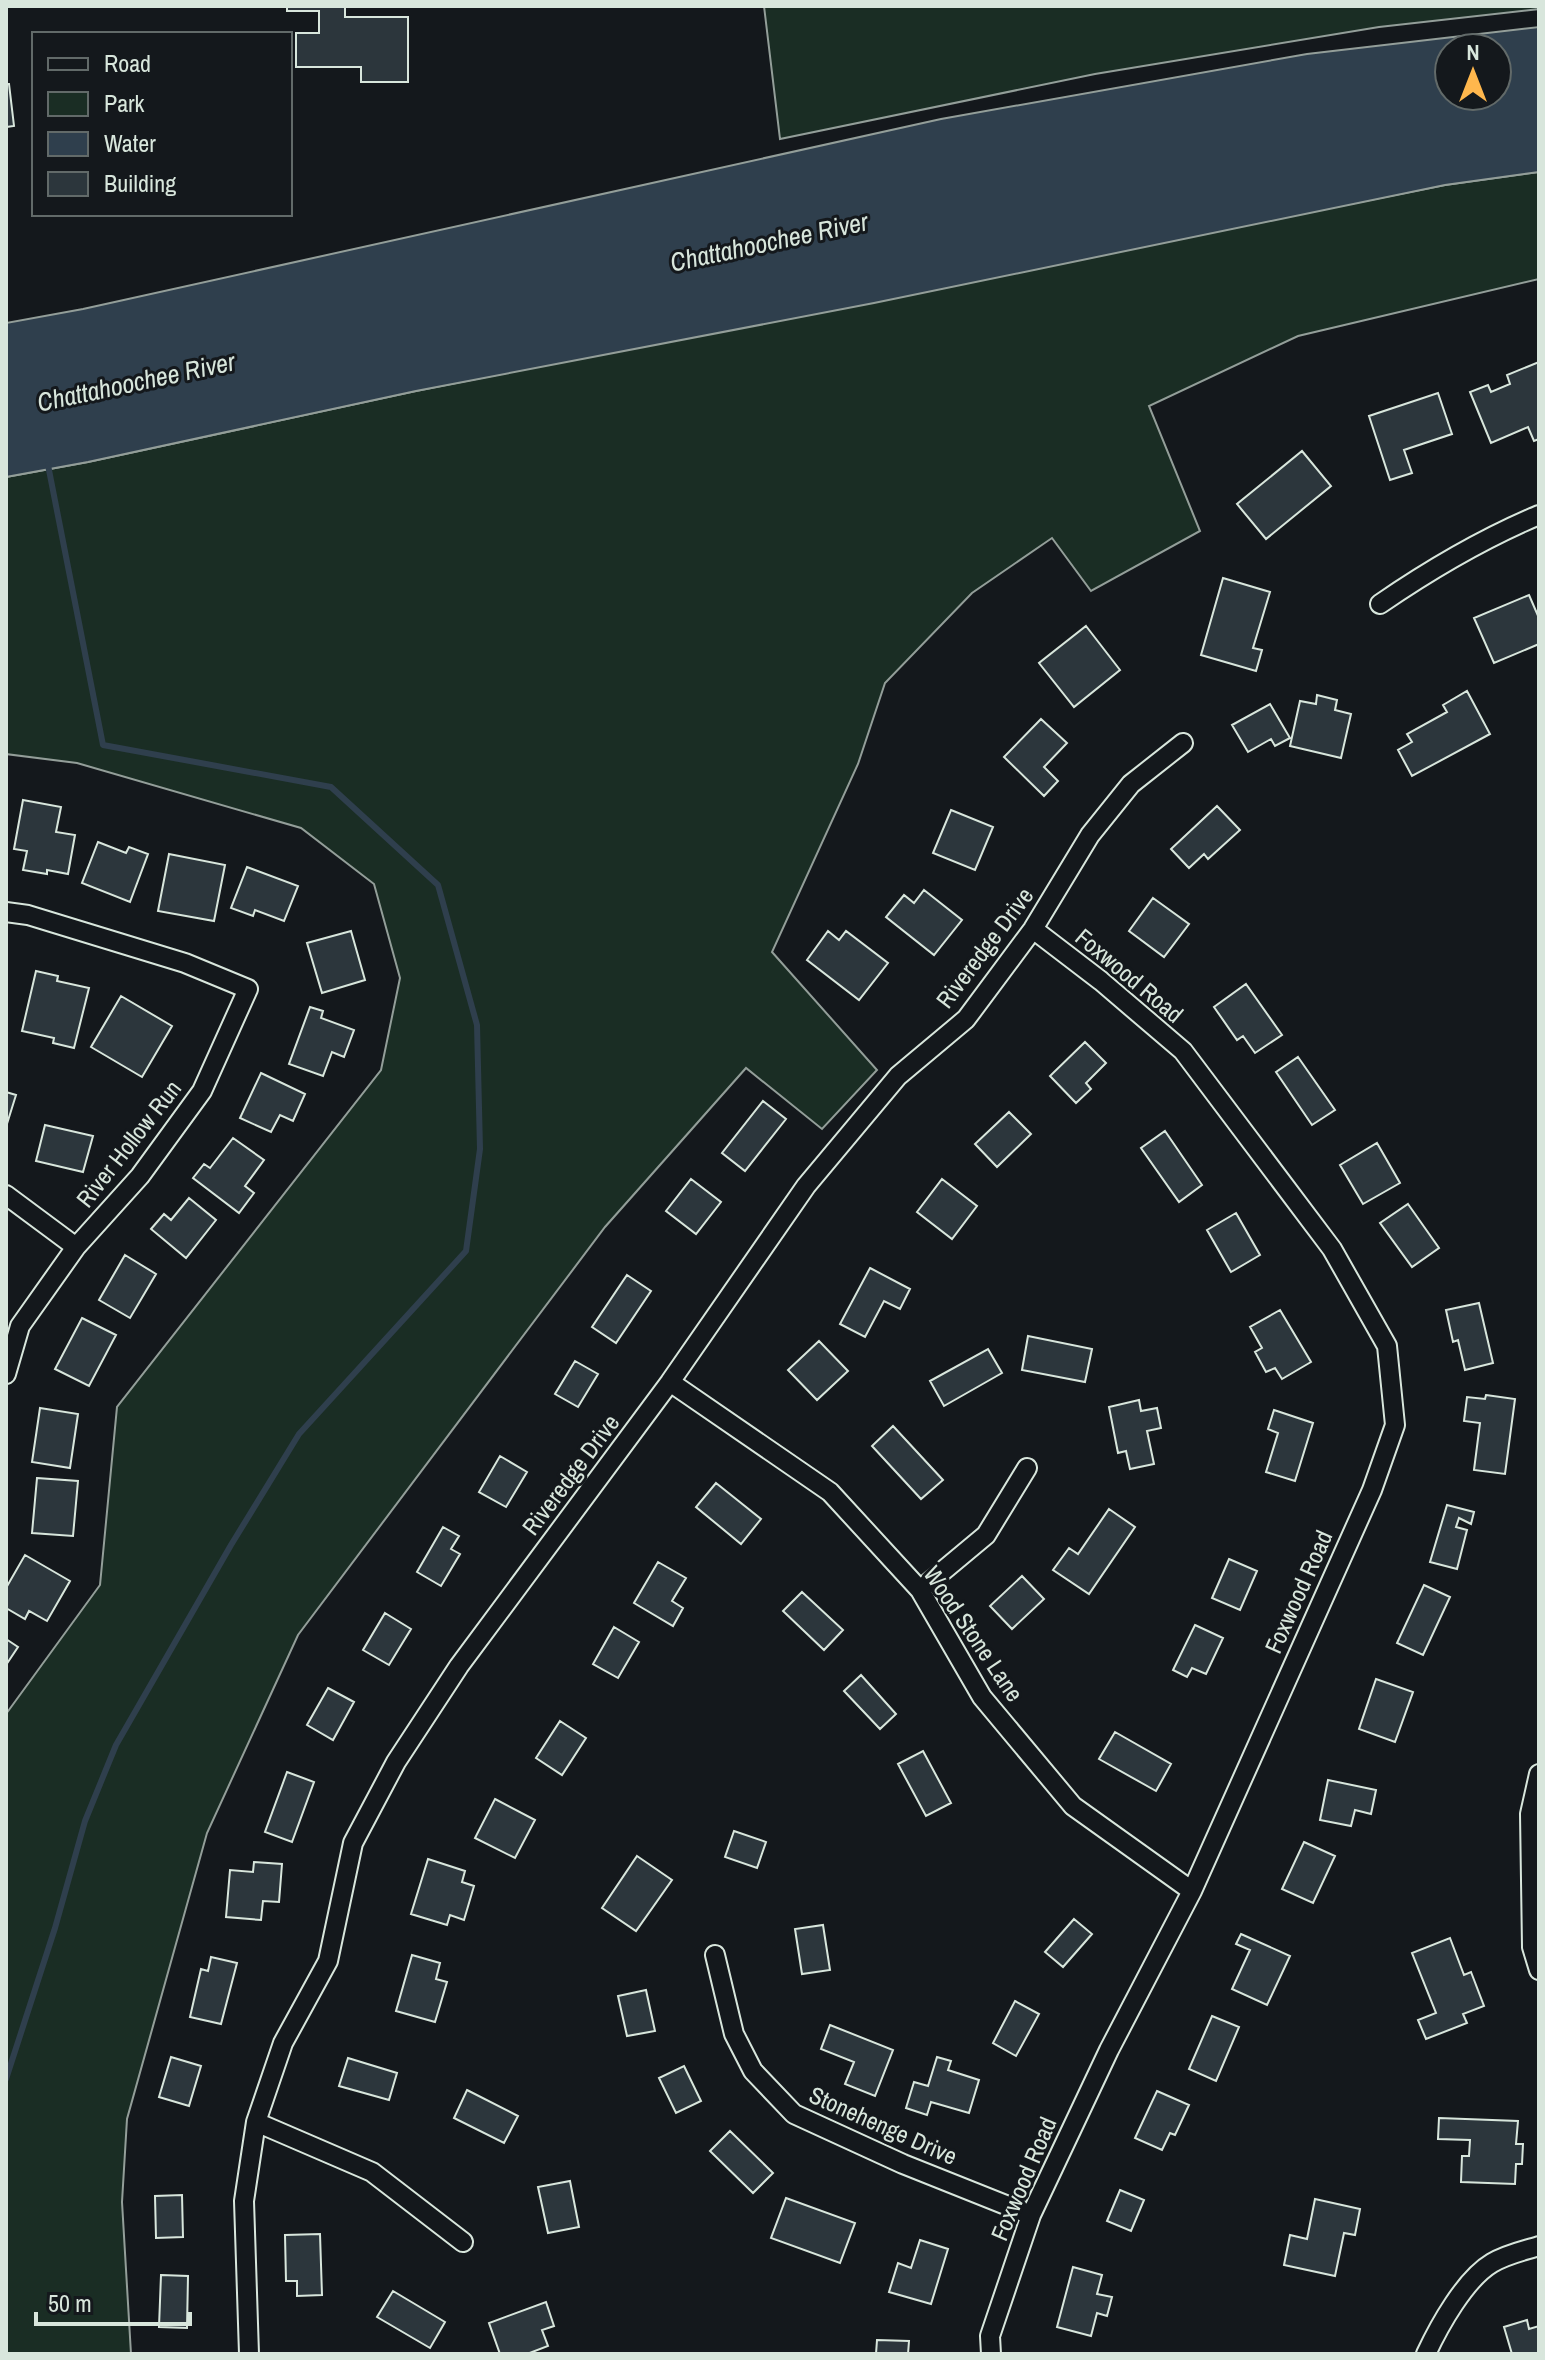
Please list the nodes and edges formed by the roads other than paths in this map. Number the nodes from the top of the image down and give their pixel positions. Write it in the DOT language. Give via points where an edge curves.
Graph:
graph roads {
  1 [pos="1539,515"];
  2 [pos="1380,604"];
  3 [pos="1183,743"];
  4 [pos="6,912"];
  5 [pos="1033,929"];
  6 [pos="6,1195"];
  7 [pos="76,1247"];
  8 [pos="6,1374"];
  9 [pos="670,1382"];
  10 [pos="1027,1468"];
  11 [pos="920,1590"];
  12 [pos="1539,1774"];
  13 [pos="1192,1891"];
  14 [pos="715,1955"];
  15 [pos="1539,1970"];
  16 [pos="256,2122"];
  17 [pos="1031,2215"];
  18 [pos="463,2242"];
  19 [pos="1539,2246"];
  20 [pos="249,2354"];
  21 [pos="991,2354"];
  22 [pos="1426,2354"];
  1 -- 2 [label="street" via="1491,535"];
  3 -- 5 [label="street, Riveredge Drive" via="1131,784 1098,825"];
  4 -- 7 [label="street, River Hollow Run" via="185,963 248,989 202,1091 140,1176"];
  5 -- 9 [label="street, Riveredge Drive" via="966,1019 898,1076 849,1131"];
  5 -- 13 [label="street, Foxwood Road" via="1183,1051 1332,1249 1387,1346 1395,1425 1386,1451"];
  6 -- 7 [label="street"];
  7 -- 8 [label="street, River Hollow Run" via="20,1326"];
  9 -- 11 [label="street, Wood Stone Lane" via="830,1492"];
  9 -- 16 [label="street, Riveredge Drive" via="459,1666 396,1762 353,1843 328,1961 283,2043"];
  10 -- 11 [label="street" via="986,1535"];
  11 -- 13 [label="street, Wood Stone Lane" via="982,1697 1073,1806"];
  12 -- 15 [label="street" via="1530,1814 1532,1947"];
  13 -- 17 [label="street, Foxwood Road"];
  14 -- 17 [label="street, Stonehenge Drive" via="734,2034 753,2071 794,2114"];
  16 -- 18 [label="street" via="372,2172"];
  16 -- 20 [label="street, Riveredge Drive" via="244,2201"];
  17 -- 21 [label="street, Foxwood Road" via="990,2336"];
  19 -- 22 [label="street" via="1488,2265 1438,2328"];
}
